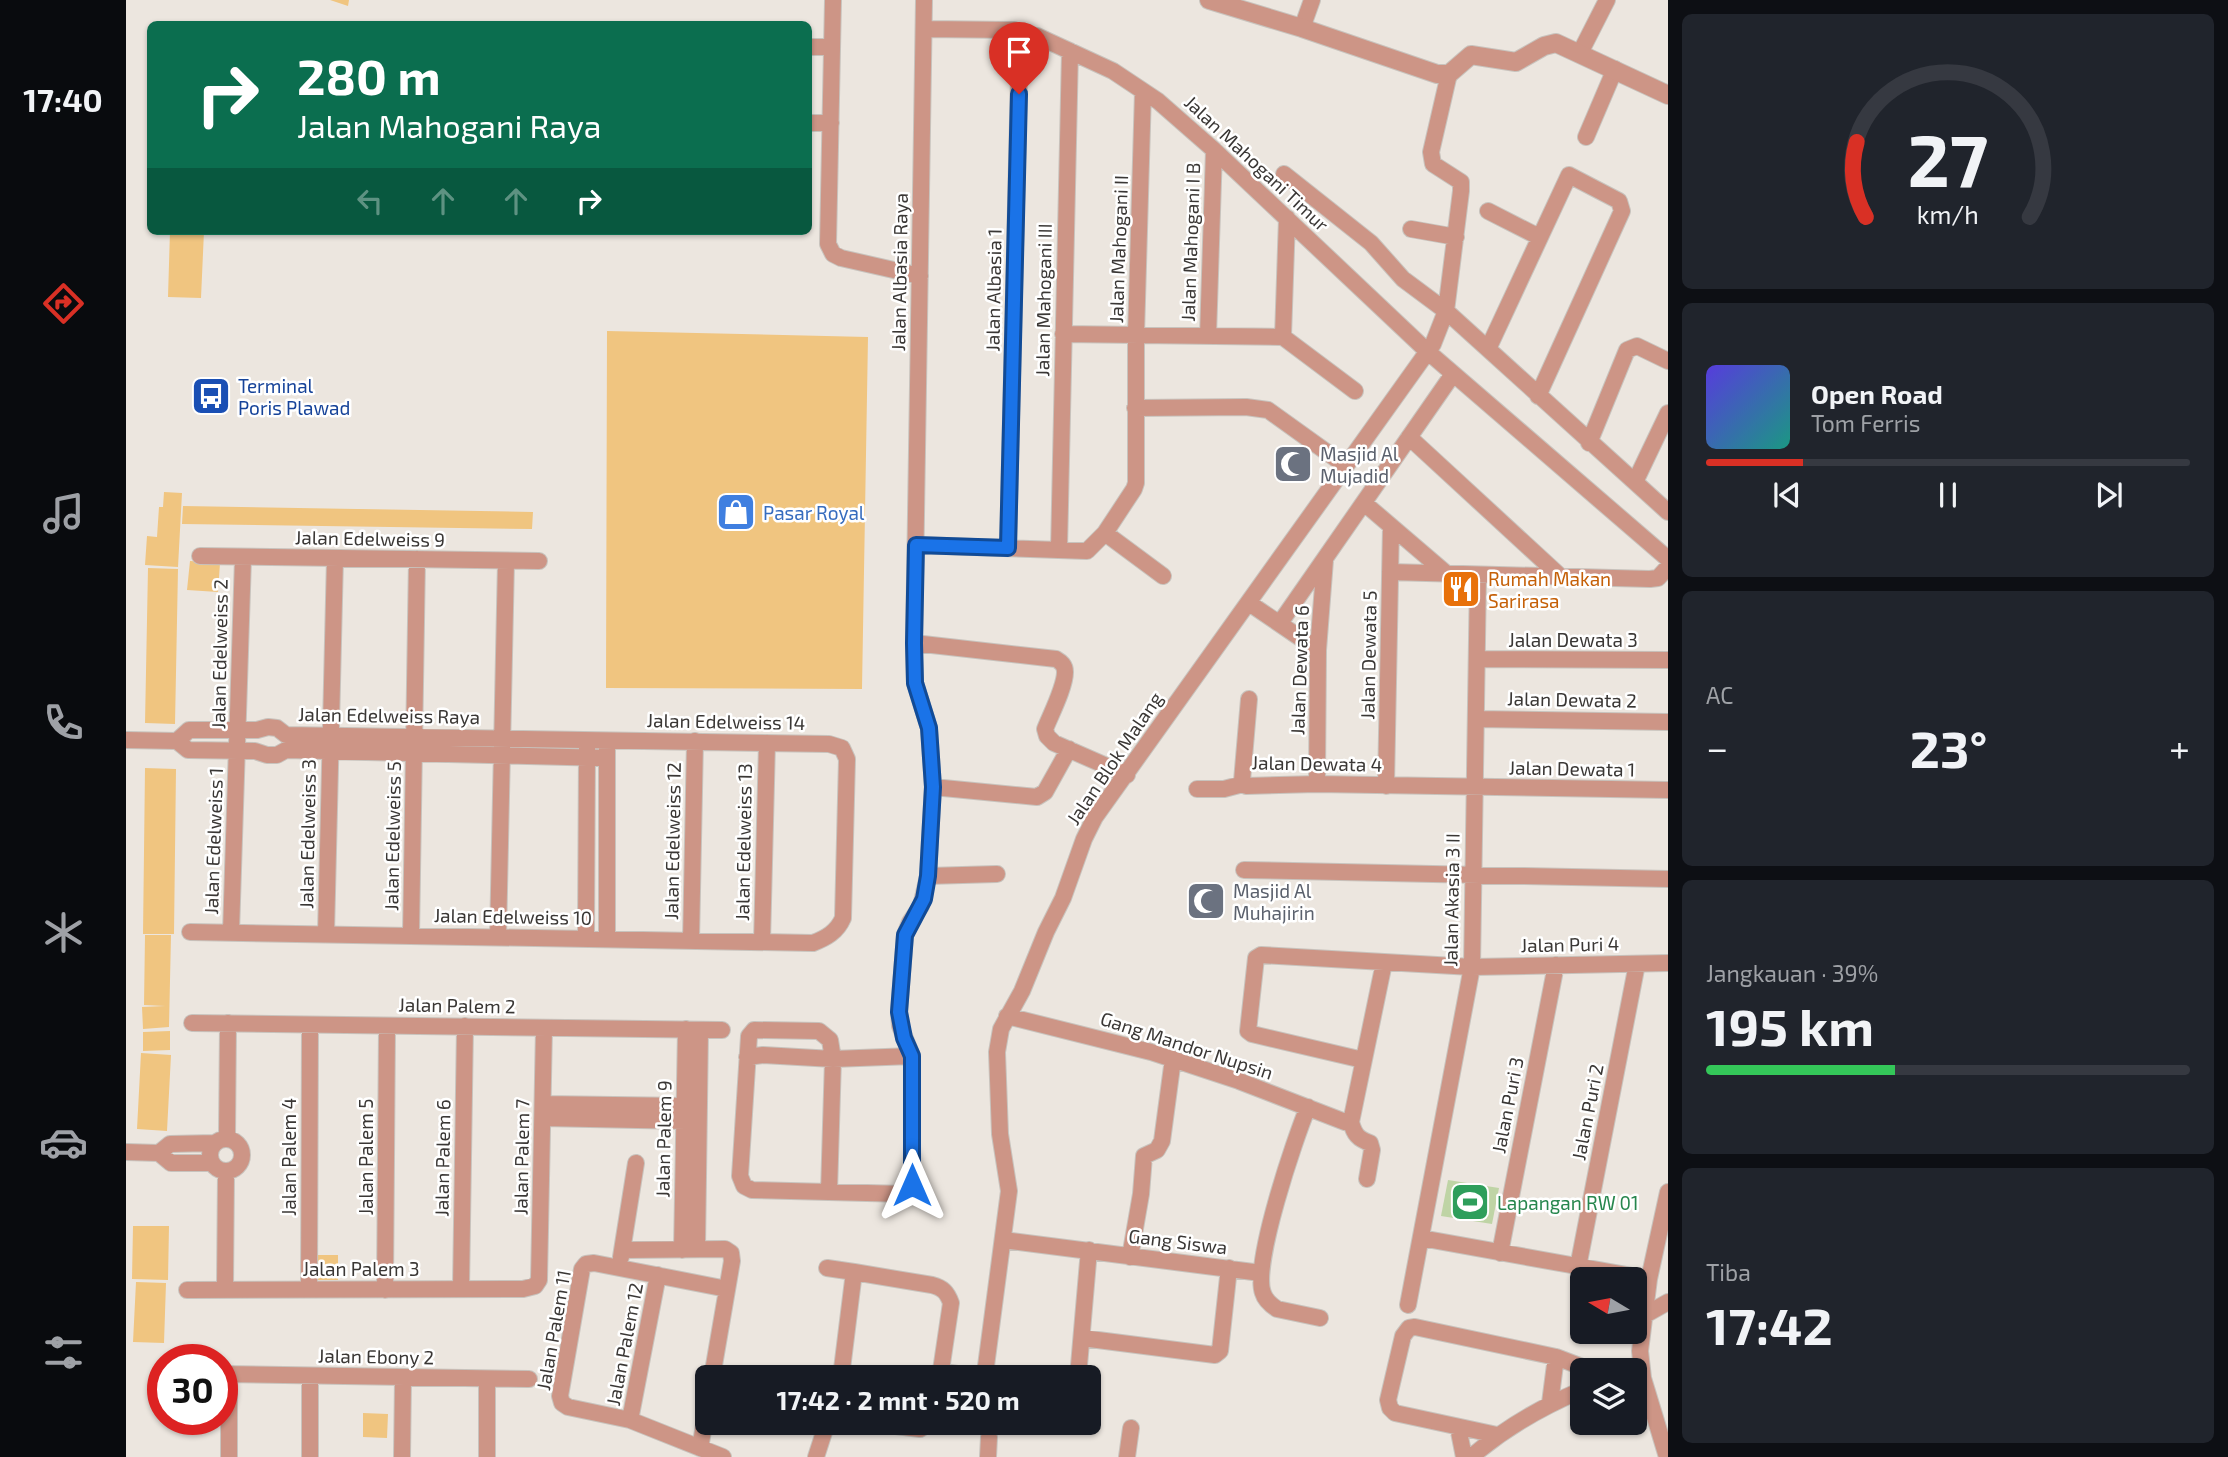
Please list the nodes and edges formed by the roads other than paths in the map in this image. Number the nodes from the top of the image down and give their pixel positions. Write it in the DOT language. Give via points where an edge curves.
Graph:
graph roads {
  1 [pos="833,0"];
  2 [pos="924,0"];
  3 [pos="1209,0"];
  4 [pos="1312,0"];
  5 [pos="1607,0"];
  6 [pos="1302,28"];
  7 [pos="924,29"];
  8 [pos="1037,36"];
  9 [pos="812,47"];
  10 [pos="832,47"];
  11 [pos="1070,51"];
  12 [pos="1580,53"];
  13 [pos="1615,69"];
  14 [pos="1449,74"];
  15 [pos="1143,91"];
  16 [pos="1668,96"];
  17 [pos="812,123"];
  18 [pos="831,123"];
  19 [pos="1586,137"];
  20 [pos="1214,150"];
  21 [pos="1284,174"];
  22 [pos="1488,211"];
  23 [pos="1287,218"];
  24 [pos="1411,229"];
  25 [pos="1456,237"];
  26 [pos="1539,237"];
  27 [pos="920,276"];
  28 [pos="1444,317"];
  29 [pos="1063,334"];
  30 [pos="1136,335"];
  31 [pos="1208,336"];
  32 [pos="1283,337"];
  33 [pos="1430,347"];
  34 [pos="1488,349"];
  35 [pos="1668,361"];
  36 [pos="1453,373"];
  37 [pos="1356,391"];
  38 [pos="1538,396"];
  39 [pos="1135,408"];
  40 [pos="1668,413"];
  41 [pos="1409,437"];
  42 [pos="1589,443"];
  43 [pos="1346,466"];
  44 [pos="1635,482"];
  45 [pos="1364,503"];
  46 [pos="1668,512"];
  47 [pos="1391,526"];
  48 [pos="1100,538"];
  49 [pos="916,545"];
  50 [pos="1008,548"];
  51 [pos="1059,550"];
  52 [pos="200,556"];
  53 [pos="243,558"];
  54 [pos="335,558"];
  55 [pos="1325,558"];
  56 [pos="417,559"];
  57 [pos="1668,559"];
  58 [pos="506,561"];
  59 [pos="539,561"];
  60 [pos="1668,567"];
  61 [pos="1390,572"];
  62 [pos="1447,574"];
  63 [pos="1478,575"];
  64 [pos="1163,576"];
  65 [pos="1561,577"];
  66 [pos="1249,603"];
  67 [pos="1280,623"];
  68 [pos="914,643"];
  69 [pos="1318,650"];
  70 [pos="1477,659"];
  71 [pos="1668,660"];
  72 [pos="1249,698"];
  73 [pos="1476,719"];
  74 [pos="1668,722"];
  75 [pos="238,730"];
  76 [pos="331,735"];
  77 [pos="414,737"];
  78 [pos="502,738"];
  79 [pos="587,739"];
  80 [pos="126,740"];
  81 [pos="607,740"];
  82 [pos="177,741"];
  83 [pos="695,741"];
  84 [pos="767,743"];
  85 [pos="1069,749"];
  86 [pos="238,751"];
  87 [pos="330,752"];
  88 [pos="414,755"];
  89 [pos="502,757"];
  90 [pos="587,758"];
  91 [pos="607,758"];
  92 [pos="1127,775"];
  93 [pos="1243,784"];
  94 [pos="1317,784"];
  95 [pos="1386,786"];
  96 [pos="933,787"];
  97 [pos="1475,788"];
  98 [pos="1197,789"];
  99 [pos="1668,790"];
  100 [pos="1244,870"];
  101 [pos="997,874"];
  102 [pos="928,876"];
  103 [pos="1473,876"];
  104 [pos="1668,879"];
  105 [pos="190,932"];
  106 [pos="231,932"];
  107 [pos="832,933"];
  108 [pos="326,934"];
  109 [pos="411,935"];
  110 [pos="498,937"];
  111 [pos="586,939"];
  112 [pos="607,939"];
  113 [pos="691,941"];
  114 [pos="762,942"];
  115 [pos="1384,963"];
  116 [pos="1668,963"];
  117 [pos="1637,964"];
  118 [pos="1556,965"];
  119 [pos="1472,967"];
  120 [pos="1007,1016"];
  121 [pos="192,1023"];
  122 [pos="228,1023"];
  123 [pos="310,1024"];
  124 [pos="387,1026"];
  125 [pos="465,1027"];
  126 [pos="544,1028"];
  127 [pos="693,1030"];
  128 [pos="722,1030"];
  129 [pos="747,1056"];
  130 [pos="912,1056"];
  131 [pos="833,1059"];
  132 [pos="1173,1059"];
  133 [pos="1363,1059"];
  134 [pos="1308,1107"];
  135 [pos="543,1111"];
  136 [pos="685,1113"];
  137 [pos="1351,1122"];
  138 [pos="221,1141"];
  139 [pos="126,1152"];
  140 [pos="159,1153"];
  141 [pos="636,1163"];
  142 [pos="219,1167"];
  143 [pos="1367,1179"];
  144 [pos="829,1192"];
  145 [pos="1668,1192"];
  146 [pos="1420,1238"];
  147 [pos="1003,1240"];
  148 [pos="623,1250"];
  149 [pos="690,1250"];
  150 [pos="1089,1250"];
  151 [pos="1500,1253"];
  152 [pos="1130,1257"];
  153 [pos="1578,1267"];
  154 [pos="620,1268"];
  155 [pos="827,1268"];
  156 [pos="1230,1268"];
  157 [pos="854,1272"];
  158 [pos="1261,1273"];
  159 [pos="658,1276"];
  160 [pos="1649,1279"];
  161 [pos="535,1286"];
  162 [pos="309,1289"];
  163 [pos="461,1289"];
  164 [pos="727,1289"];
  165 [pos="187,1290"];
  166 [pos="225,1290"];
  167 [pos="385,1290"];
  168 [pos="1668,1302"];
  169 [pos="1408,1305"];
  170 [pos="1647,1314"];
  171 [pos="1320,1318"];
  172 [pos="1082,1338"];
  173 [pos="1556,1357"];
  174 [pos="1570,1362"];
  175 [pos="714,1365"];
  176 [pos="842,1365"];
  177 [pos="943,1365"];
  178 [pos="985,1365"];
  179 [pos="1079,1365"];
  180 [pos="238,1374"];
  181 [pos="310,1376"];
  182 [pos="402,1378"];
  183 [pos="487,1379"];
  184 [pos="528,1379"];
  185 [pos="1570,1396"];
  186 [pos="1647,1401"];
  187 [pos="1550,1403"];
  188 [pos="630,1420"];
  189 [pos="1458,1427"];
  190 [pos="1131,1428"];
  191 [pos="228,1435"];
  192 [pos="702,1435"];
  193 [pos="823,1435"];
  194 [pos="1497,1435"];
  195 [pos="989,1437"];
  196 [pos="700,1448"];
  197 [pos="229,1457"];
  198 [pos="310,1457"];
  199 [pos="402,1457"];
  200 [pos="487,1457"];
  201 [pos="723,1457"];
  202 [pos="816,1457"];
  203 [pos="988,1457"];
  204 [pos="1127,1457"];
  205 [pos="1464,1457"];
  206 [pos="1471,1457"];
  207 [pos="1667,1457"];
  1 -- 10 [label="street"];
  2 -- 7 [label="street, Jalan Albasia Raya"];
  3 -- 6 [label="street"];
  4 -- 6 [label="street"];
  5 -- 12 [label="street"];
  6 -- 14 [label="street" via="1429,72"];
  7 -- 27 [label="street, Jalan Albasia Raya"];
  7 -- 50 [label="street, Jalan Albasia 1" via="1014,30 1020,34"];
  8 -- 11 [label="street, Jalan Mahogani Timur"];
  9 -- 10 [label="street"];
  10 -- 18 [label="street"];
  11 -- 15 [label="street, Jalan Mahogani Timur"];
  11 -- 29 [label="street, Jalan Mahogani III"];
  12 -- 13 [label="street"];
  12 -- 14 [label="street" via="1550,43 1516,62 1472,55"];
  13 -- 16 [label="street"];
  13 -- 19 [label="street"];
  14 -- 25 [label="street, Jalan Blok Malang" via="1431,152 1433,164 1461,182"];
  15 -- 20 [label="street, Jalan Mahogani Timur"];
  15 -- 30 [label="street, Jalan Mahogani II"];
  17 -- 18 [label="street"];
  18 -- 27 [label="street" via="828,244 832,254"];
  20 -- 23 [label="street, Jalan Mahogani Timur"];
  20 -- 31 [label="street, Jalan Mahogani I B"];
  21 -- 28 [label="street" via="1371,243"];
  22 -- 26 [label="street"];
  23 -- 32 [label="street"];
  23 -- 33 [label="street, Jalan Mahogani Timur"];
  24 -- 25 [label="street"];
  25 -- 28 [label="street, Jalan Blok Malang"];
  26 -- 34 [label="street"];
  26 -- 38 [label="street" via="1569,175 1622,206"];
  27 -- 49 [label="street, Jalan Albasia Raya"];
  28 -- 33 [label="street, Jalan Blok Malang"];
  28 -- 34 [label="street"];
  29 -- 30 [label="street"];
  29 -- 51 [label="street, Jalan Mahogani III"];
  30 -- 31 [label="street"];
  30 -- 39 [label="street, Jalan Mahogani II"];
  31 -- 32 [label="street"];
  32 -- 37 [label="street"];
  33 -- 36 [label="street, Jalan Mahogani Timur"];
  33 -- 43 [label="street, Jalan Blok Malang"];
  34 -- 38 [label="street"];
  35 -- 42 [label="street" via="1637,346 1627,350"];
  36 -- 41 [label="street"];
  36 -- 57 [label="street, Jalan Mahogani Timur"];
  38 -- 42 [label="street"];
  39 -- 43 [label="street" via="1268,410"];
  39 -- 48 [label="street, Jalan Mahogani II" via="1136,483"];
  40 -- 44 [label="street"];
  41 -- 45 [label="street"];
  41 -- 65 [label="street"];
  42 -- 44 [label="street"];
  43 -- 66 [label="street, Jalan Blok Malang"];
  44 -- 46 [label="street"];
  45 -- 47 [label="street"];
  45 -- 55 [label="street"];
  47 -- 61 [label="street, Jalan Dewata 5"];
  47 -- 62 [label="street"];
  48 -- 51 [label="street" via="1087,551"];
  48 -- 64 [label="street"];
  49 -- 50 [label="street"];
  49 -- 68 [label="street, Jalan Albasia Raya"];
  50 -- 51 [label="street"];
  52 -- 53 [label="street, Jalan Edelweiss 9"];
  53 -- 54 [label="street, Jalan Edelweiss 9"];
  53 -- 75 [label="street, Jalan Edelweiss 2"];
  54 -- 56 [label="street, Jalan Edelweiss 9"];
  54 -- 76 [label="street, Jalan Edelweiss 3"];
  55 -- 67 [label="street"];
  55 -- 69 [label="street, Jalan Dewata 6"];
  56 -- 58 [label="street, Jalan Edelweiss 9"];
  56 -- 77 [label="street, Jalan Edelweiss 5"];
  58 -- 59 [label="street, Jalan Edelweiss 9"];
  58 -- 78 [label="street"];
  60 -- 65 [label="street" via="1658,578 1650,579"];
  61 -- 62 [label="street"];
  61 -- 95 [label="street, Jalan Dewata 5"];
  62 -- 63 [label="street"];
  63 -- 65 [label="street"];
  63 -- 70 [label="street, Jalan Akasia 3 II"];
  66 -- 67 [label="street"];
  66 -- 92 [label="street, Jalan Blok Malang"];
  67 -- 69 [label="street"];
  68 -- 85 [label="street" via="1062,663 1063,681 1045,729 1054,743"];
  68 -- 96 [label="street, Jalan Albasia Raya" via="915,683 929,728"];
  69 -- 94 [label="street, Jalan Dewata 6"];
  70 -- 71 [label="street, Jalan Dewata 3"];
  70 -- 73 [label="street, Jalan Akasia 3 II"];
  72 -- 93 [label="street, Jalan Dewata 4"];
  73 -- 74 [label="street, Jalan Dewata 2"];
  73 -- 97 [label="street, Jalan Akasia 3 II"];
  75 -- 76 [label="street, Jalan Edelweiss Raya" via="268,727 286,734"];
  75 -- 82 [label="street, Jalan Edelweiss Raya" via="189,730"];
  75 -- 86 [label="street, Jalan Edelweiss 2"];
  76 -- 77 [label="street, Jalan Edelweiss Raya"];
  76 -- 87 [label="street, Jalan Edelweiss 3"];
  77 -- 78 [label="street, Jalan Edelweiss Raya"];
  77 -- 88 [label="street, Jalan Edelweiss 5"];
  78 -- 79 [label="street, Jalan Edelweiss Raya"];
  78 -- 89 [label="street"];
  79 -- 81 [label="street, Jalan Edelweiss Raya"];
  79 -- 90 [label="street"];
  80 -- 82 [label="street, Jalan Edelweiss Raya"];
  81 -- 83 [label="street, Jalan Edelweiss 14"];
  81 -- 91 [label="street"];
  82 -- 86 [label="street, Jalan Edelweiss Raya" via="188,750"];
  83 -- 84 [label="street, Jalan Edelweiss 14"];
  83 -- 113 [label="street, Jalan Edelweiss 12"];
  84 -- 107 [label="street, Jalan Edelweiss 14" via="829,744 842,748 847,759 843,918"];
  84 -- 114 [label="street, Jalan Edelweiss 13"];
  85 -- 92 [label="street"];
  85 -- 96 [label="street" via="1045,792 1037,797"];
  86 -- 87 [label="street, Jalan Edelweiss Raya" via="267,755 286,750"];
  86 -- 106 [label="street, Jalan Edelweiss 1"];
  87 -- 88 [label="street, Jalan Edelweiss Raya"];
  87 -- 108 [label="street, Jalan Edelweiss 3"];
  88 -- 89 [label="street, Jalan Edelweiss Raya"];
  88 -- 109 [label="street, Jalan Edelweiss 5"];
  89 -- 90 [label="street, Jalan Edelweiss Raya"];
  89 -- 110 [label="street"];
  90 -- 91 [label="street, Jalan Edelweiss Raya"];
  90 -- 111 [label="street"];
  91 -- 112 [label="street"];
  92 -- 120 [label="street, Jalan Blok Malang" via="1084,839 1063,898"];
  93 -- 94 [label="street, Jalan Dewata 4"];
  93 -- 98 [label="street"];
  94 -- 95 [label="street, Jalan Dewata 4"];
  95 -- 97 [label="street, Jalan Dewata 4"];
  96 -- 102 [label="street, Jalan Albasia Raya"];
  97 -- 99 [label="street, Jalan Dewata 1"];
  97 -- 103 [label="street, Jalan Akasia 3 II"];
  100 -- 103 [label="street"];
  101 -- 102 [label="street"];
  102 -- 130 [label="street, Jalan Albasia Raya" via="921,906 905,935 899,1012"];
  103 -- 104 [label="street"];
  103 -- 119 [label="street, Jalan Akasia 3 II"];
  105 -- 106 [label="street, Jalan Edelweiss 10"];
  106 -- 108 [label="street, Jalan Edelweiss 10"];
  107 -- 114 [label="street, Jalan Edelweiss 10" via="813,943"];
  108 -- 109 [label="street, Jalan Edelweiss 10"];
  109 -- 110 [label="street, Jalan Edelweiss 10"];
  110 -- 111 [label="street, Jalan Edelweiss 10"];
  111 -- 112 [label="street, Jalan Edelweiss 10"];
  112 -- 113 [label="street, Jalan Edelweiss 10"];
  113 -- 114 [label="street, Jalan Edelweiss 10"];
  115 -- 119 [label="street, Jalan Puri 4"];
  115 -- 133 [label="street"];
  115 -- 133 [label="street, Jalan Puri 4" via="1261,955 1254,962 1248,1031"];
  116 -- 117 [label="street, Jalan Puri 4"];
  117 -- 118 [label="street, Jalan Puri 4"];
  117 -- 153 [label="street, Jalan Puri 2"];
  118 -- 119 [label="street, Jalan Puri 4"];
  118 -- 151 [label="street, Jalan Puri 3"];
  119 -- 146 [label="street, Jalan Akasia 3 II"];
  120 -- 132 [label="street, Gang Mandor Nupsin"];
  120 -- 147 [label="street, Jalan Blok Malang" via="997,1052 1001,1152 1009,1191"];
  121 -- 122 [label="street, Jalan Palem 2"];
  122 -- 123 [label="street, Jalan Palem 2"];
  122 -- 138 [label="street"];
  123 -- 124 [label="street, Jalan Palem 2"];
  123 -- 162 [label="street, Jalan Palem 4"];
  124 -- 125 [label="street, Jalan Palem 2"];
  124 -- 167 [label="street, Jalan Palem 5"];
  125 -- 126 [label="street, Jalan Palem 2"];
  125 -- 163 [label="street, Jalan Palem 6"];
  126 -- 127 [label="street, Jalan Palem 2"];
  126 -- 135 [label="street, Jalan Palem 7"];
  127 -- 128 [label="street, Jalan Palem 2"];
  127 -- 136 [label="street, Jalan Palem 9"];
  127 -- 149 [label="street, Jalan Palem 9"];
  129 -- 131 [label="street"];
  129 -- 131 [label="street" via="754,1030 819,1031 830,1040"];
  129 -- 144 [label="street, Jalan Albasia Raya" via="741,1182 751,1190"];
  130 -- 131 [label="street"];
  130 -- 144 [label="street, Jalan Albasia Raya" via="911,1189 905,1195"];
  131 -- 144 [label="street"];
  132 -- 134 [label="street, Gang Mandor Nupsin"];
  132 -- 152 [label="street" via="1162,1141 1157,1150 1143,1156"];
  133 -- 137 [label="street"];
  134 -- 137 [label="street, Gang Mandor Nupsin"];
  134 -- 158 [label="street" via="1287,1161"];
  135 -- 136 [label="street"];
  135 -- 161 [label="street, Jalan Palem 7" via="540,1280"];
  136 -- 149 [label="street, Jalan Palem 9"];
  137 -- 143 [label="street" via="1354,1133 1370,1143 1372,1150"];
  138 -- 140 [label="street" via="170,1144"];
  138 -- 142 [label="street" via="210,1156"];
  138 -- 142 [label="street" via="235,1141 243,1156 234,1169"];
  139 -- 140 [label="street"];
  140 -- 142 [label="street" via="171,1163"];
  141 -- 148 [label="street"];
  142 -- 166 [label="street"];
  145 -- 160 [label="street"];
  146 -- 151 [label="street"];
  146 -- 169 [label="street, Jalan Akasia 3 II"];
  147 -- 150 [label="street, Gang Siswa"];
  147 -- 178 [label="street, Jalan Blok Malang"];
  148 -- 149 [label="street"];
  148 -- 154 [label="street"];
  149 -- 164 [label="street" via="725,1249 731,1253"];
  150 -- 152 [label="street, Gang Siswa"];
  150 -- 172 [label="street"];
  151 -- 153 [label="street"];
  152 -- 156 [label="street, Gang Siswa"];
  154 -- 159 [label="street"];
  154 -- 188 [label="street, Jalan Palem 11" via="594,1263 582,1269 560,1396 568,1407"];
  155 -- 157 [label="street"];
  156 -- 158 [label="street, Gang Siswa"];
  156 -- 172 [label="street" via="1220,1351 1215,1355"];
  157 -- 176 [label="street"];
  157 -- 177 [label="street" via="932,1285 948,1293 951,1303"];
  158 -- 171 [label="street" via="1262,1291 1272,1305"];
  159 -- 164 [label="street"];
  159 -- 188 [label="street, Jalan Palem 12"];
  160 -- 170 [label="street"];
  161 -- 163 [label="street, Jalan Palem 3"];
  162 -- 166 [label="street, Jalan Palem 3"];
  162 -- 167 [label="street, Jalan Palem 3"];
  163 -- 167 [label="street, Jalan Palem 3"];
  164 -- 175 [label="street"];
  165 -- 166 [label="street, Jalan Palem 3"];
  168 -- 170 [label="street"];
  172 -- 179 [label="street"];
  173 -- 174 [label="street"];
  173 -- 187 [label="street"];
  173 -- 189 [label="street" via="1409,1328 1403,1336 1390,1408"];
  180 -- 181 [label="street, Jalan Ebony 2"];
  181 -- 182 [label="street, Jalan Ebony 2"];
  181 -- 198 [label="street"];
  182 -- 183 [label="street, Jalan Ebony 2"];
  182 -- 199 [label="street"];
  183 -- 184 [label="street, Jalan Ebony 2"];
  183 -- 200 [label="street"];
  185 -- 187 [label="street"];
  186 -- 207 [label="street"];
  187 -- 194 [label="street"];
  188 -- 196 [label="street"];
  189 -- 194 [label="street"];
  189 -- 205 [label="street"];
  190 -- 204 [label="street"];
  191 -- 197 [label="street"];
  192 -- 196 [label="street"];
  193 -- 202 [label="street"];
  194 -- 206 [label="street"];
  195 -- 203 [label="street"];
  196 -- 201 [label="street"];
}
